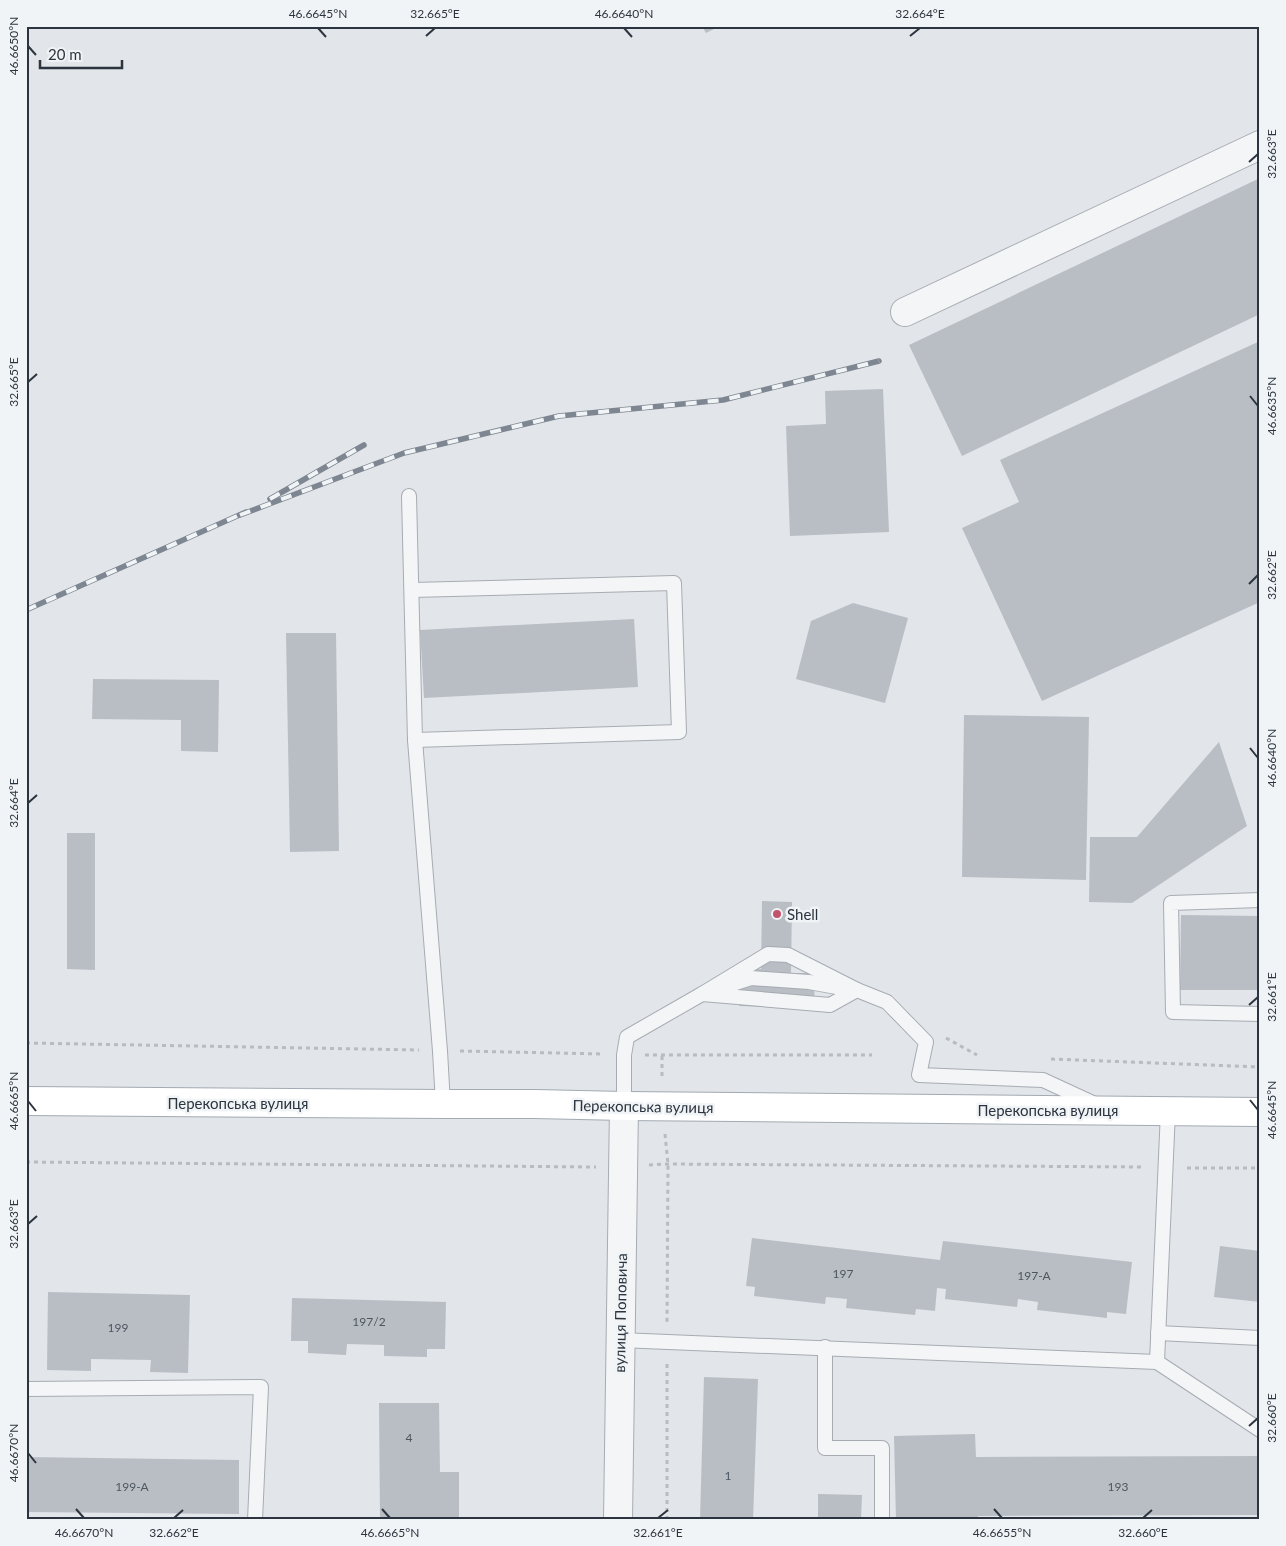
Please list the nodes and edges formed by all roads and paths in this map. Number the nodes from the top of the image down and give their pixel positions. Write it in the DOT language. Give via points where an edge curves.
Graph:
graph roads {
  1 [pos="1260,145"];
  2 [pos="905,312"];
  3 [pos="410,496"];
  4 [pos="412,590"];
  5 [pos="415,740"];
  6 [pos="1260,900"];
  7 [pos="857,990"];
  8 [pos="702,994"];
  9 [pos="1260,1014"];
  10 [pos="945,1037"];
  11 [pos="26,1043"];
  12 [pos="440,1051"];
  13 [pos="624,1055"];
  14 [pos="872,1055"];
  15 [pos="982,1058"];
  16 [pos="1050,1059"];
  17 [pos="1260,1067"];
  18 [pos="26,1101"];
  19 [pos="443,1104"];
  20 [pos="624,1106"];
  21 [pos="1112,1111"];
  22 [pos="1168,1111"];
  23 [pos="1260,1112"];
  24 [pos="26,1162"];
  25 [pos="622,1167"];
  26 [pos="1165,1167"];
  27 [pos="1260,1168"];
  28 [pos="1158,1333"];
  29 [pos="1260,1338"];
  30 [pos="620,1340"];
  31 [pos="825,1347"];
  32 [pos="1157,1362"];
  33 [pos="26,1389"];
  34 [pos="1260,1430"];
  35 [pos="255,1520"];
  36 [pos="618,1520"];
  37 [pos="882,1520"];
  1 -- 2 [label="street"];
  3 -- 4 [label="lane"];
  4 -- 5 [label="lane"];
  4 -- 5 [label="lane" via="674,583 679,732"];
  5 -- 12 [label="lane"];
  6 -- 9 [label="lane" via="1171,904 1173,1012"];
  7 -- 8 [label="lane" via="752,978"];
  7 -- 8 [label="lane" via="830,1005"];
  7 -- 8 [label="lane" via="788,955 768,954"];
  7 -- 21 [label="lane" via="887,1002 926,1042 919,1075 1043,1080"];
  8 -- 13 [label="lane" via="627,1037"];
  10 -- 15 [label="path"];
  11 -- 12 [label="path"];
  12 -- 13 [label="path"];
  12 -- 19 [label="lane"];
  13 -- 14 [label="path"];
  13 -- 20 [label="lane"];
  16 -- 17 [label="path"];
  18 -- 19 [label="main road, Перекопська вулиця"];
  19 -- 20 [label="main road, Перекопська вулиця"];
  20 -- 21 [label="main road, Перекопська вулиця"];
  20 -- 25 [label="street, вулиця Поповича"];
  21 -- 22 [label="main road, Перекопська вулиця"];
  22 -- 23 [label="main road, Перекопська вулиця"];
  22 -- 26 [label="lane"];
  24 -- 25 [label="path"];
  25 -- 26 [label="path" via="678,1164"];
  25 -- 30 [label="street, вулиця Поповича"];
  26 -- 27 [label="path"];
  26 -- 28 [label="lane"];
  28 -- 29 [label="lane"];
  28 -- 32 [label="lane"];
  30 -- 31 [label="lane"];
  30 -- 36 [label="street, вулиця Поповича"];
  31 -- 32 [label="lane"];
  31 -- 37 [label="lane" via="825,1448 882,1448"];
  32 -- 34 [label="lane"];
  33 -- 35 [label="lane" via="262,1388"];
}
